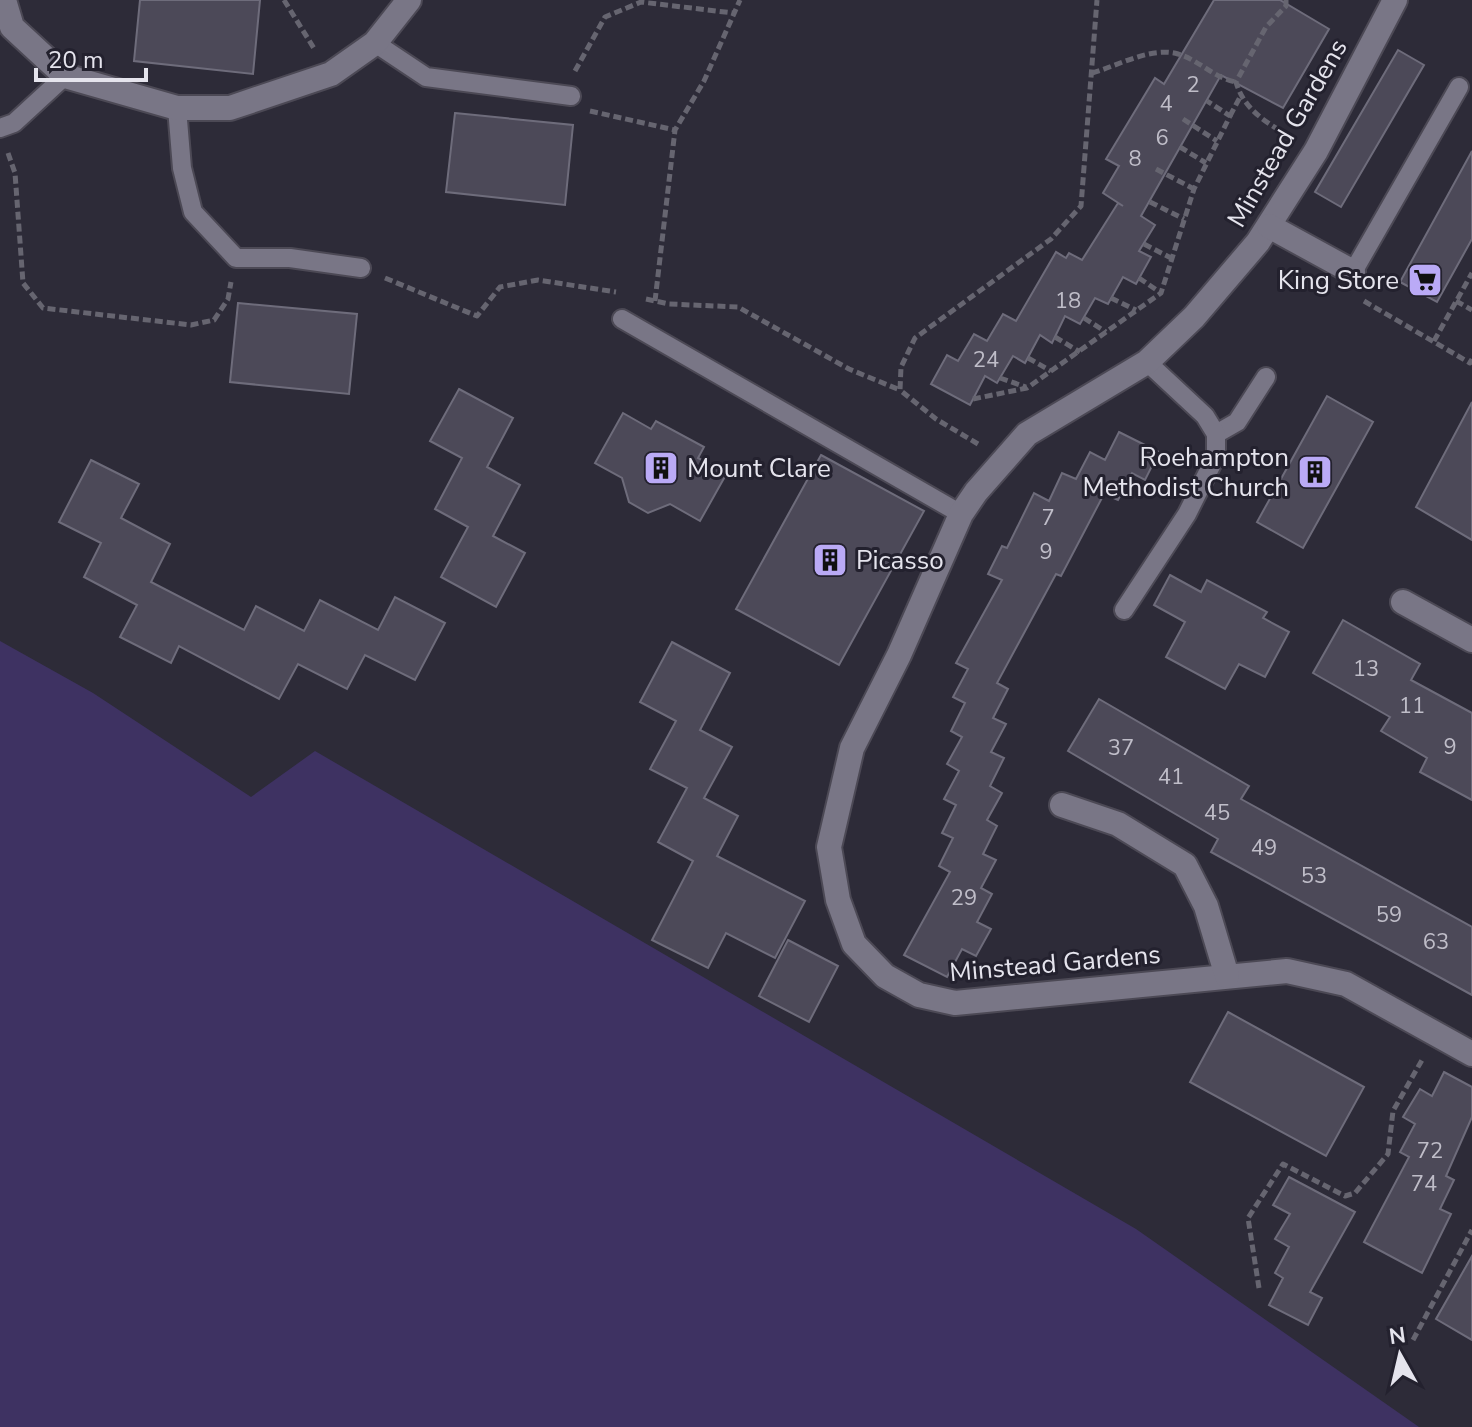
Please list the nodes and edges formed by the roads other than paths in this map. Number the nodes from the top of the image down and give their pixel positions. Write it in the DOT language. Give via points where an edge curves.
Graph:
graph roads {
  1 [pos="4,0"];
  2 [pos="409,0"];
  3 [pos="1395,0"];
  4 [pos="375,43"];
  5 [pos="65,76"];
  6 [pos="1459,87"];
  7 [pos="571,96"];
  8 [pos="177,108"];
  9 [pos="3,138"];
  10 [pos="1269,226"];
  11 [pos="361,268"];
  12 [pos="1353,272"];
  13 [pos="622,319"];
  14 [pos="1147,362"];
  15 [pos="1266,377"];
  16 [pos="1216,434"];
  17 [pos="961,514"];
  18 [pos="1403,602"];
  19 [pos="1124,610"];
  20 [pos="1472,640"];
  21 [pos="1062,805"];
  22 [pos="1227,976"];
  23 [pos="1472,1054"];
  1 -- 5 [label="street" via="12,27"];
  2 -- 4 [label="street"];
  3 -- 10 [label="street, Minstead Gardens" via="1316,151"];
  4 -- 7 [label="lane" via="426,77"];
  4 -- 8 [label="street" via="331,74 230,108"];
  5 -- 8 [label="street"];
  5 -- 9 [label="lane"];
  6 -- 12 [label="lane"];
  8 -- 11 [label="lane" via="182,168 193,212 236,258 290,258"];
  10 -- 12 [label="street"];
  10 -- 14 [label="street, Minstead Gardens" via="1194,317"];
  13 -- 17 [label="lane"];
  14 -- 16 [label="lane" via="1192,401"];
  14 -- 17 [label="street, Minstead Gardens" via="1027,434"];
  15 -- 16 [label="lane" via="1237,422"];
  16 -- 19 [label="lane" via="1216,456 1207,479"];
  17 -- 22 [label="street, Minstead Gardens" via="852,748 829,847 838,900 854,944 885,976 919,995 955,1003"];
  18 -- 20 [label="street"];
  21 -- 22 [label="street" via="1118,824 1185,865 1206,906"];
  22 -- 23 [label="street, Minstead Gardens" via="1287,971 1346,984"];
}
